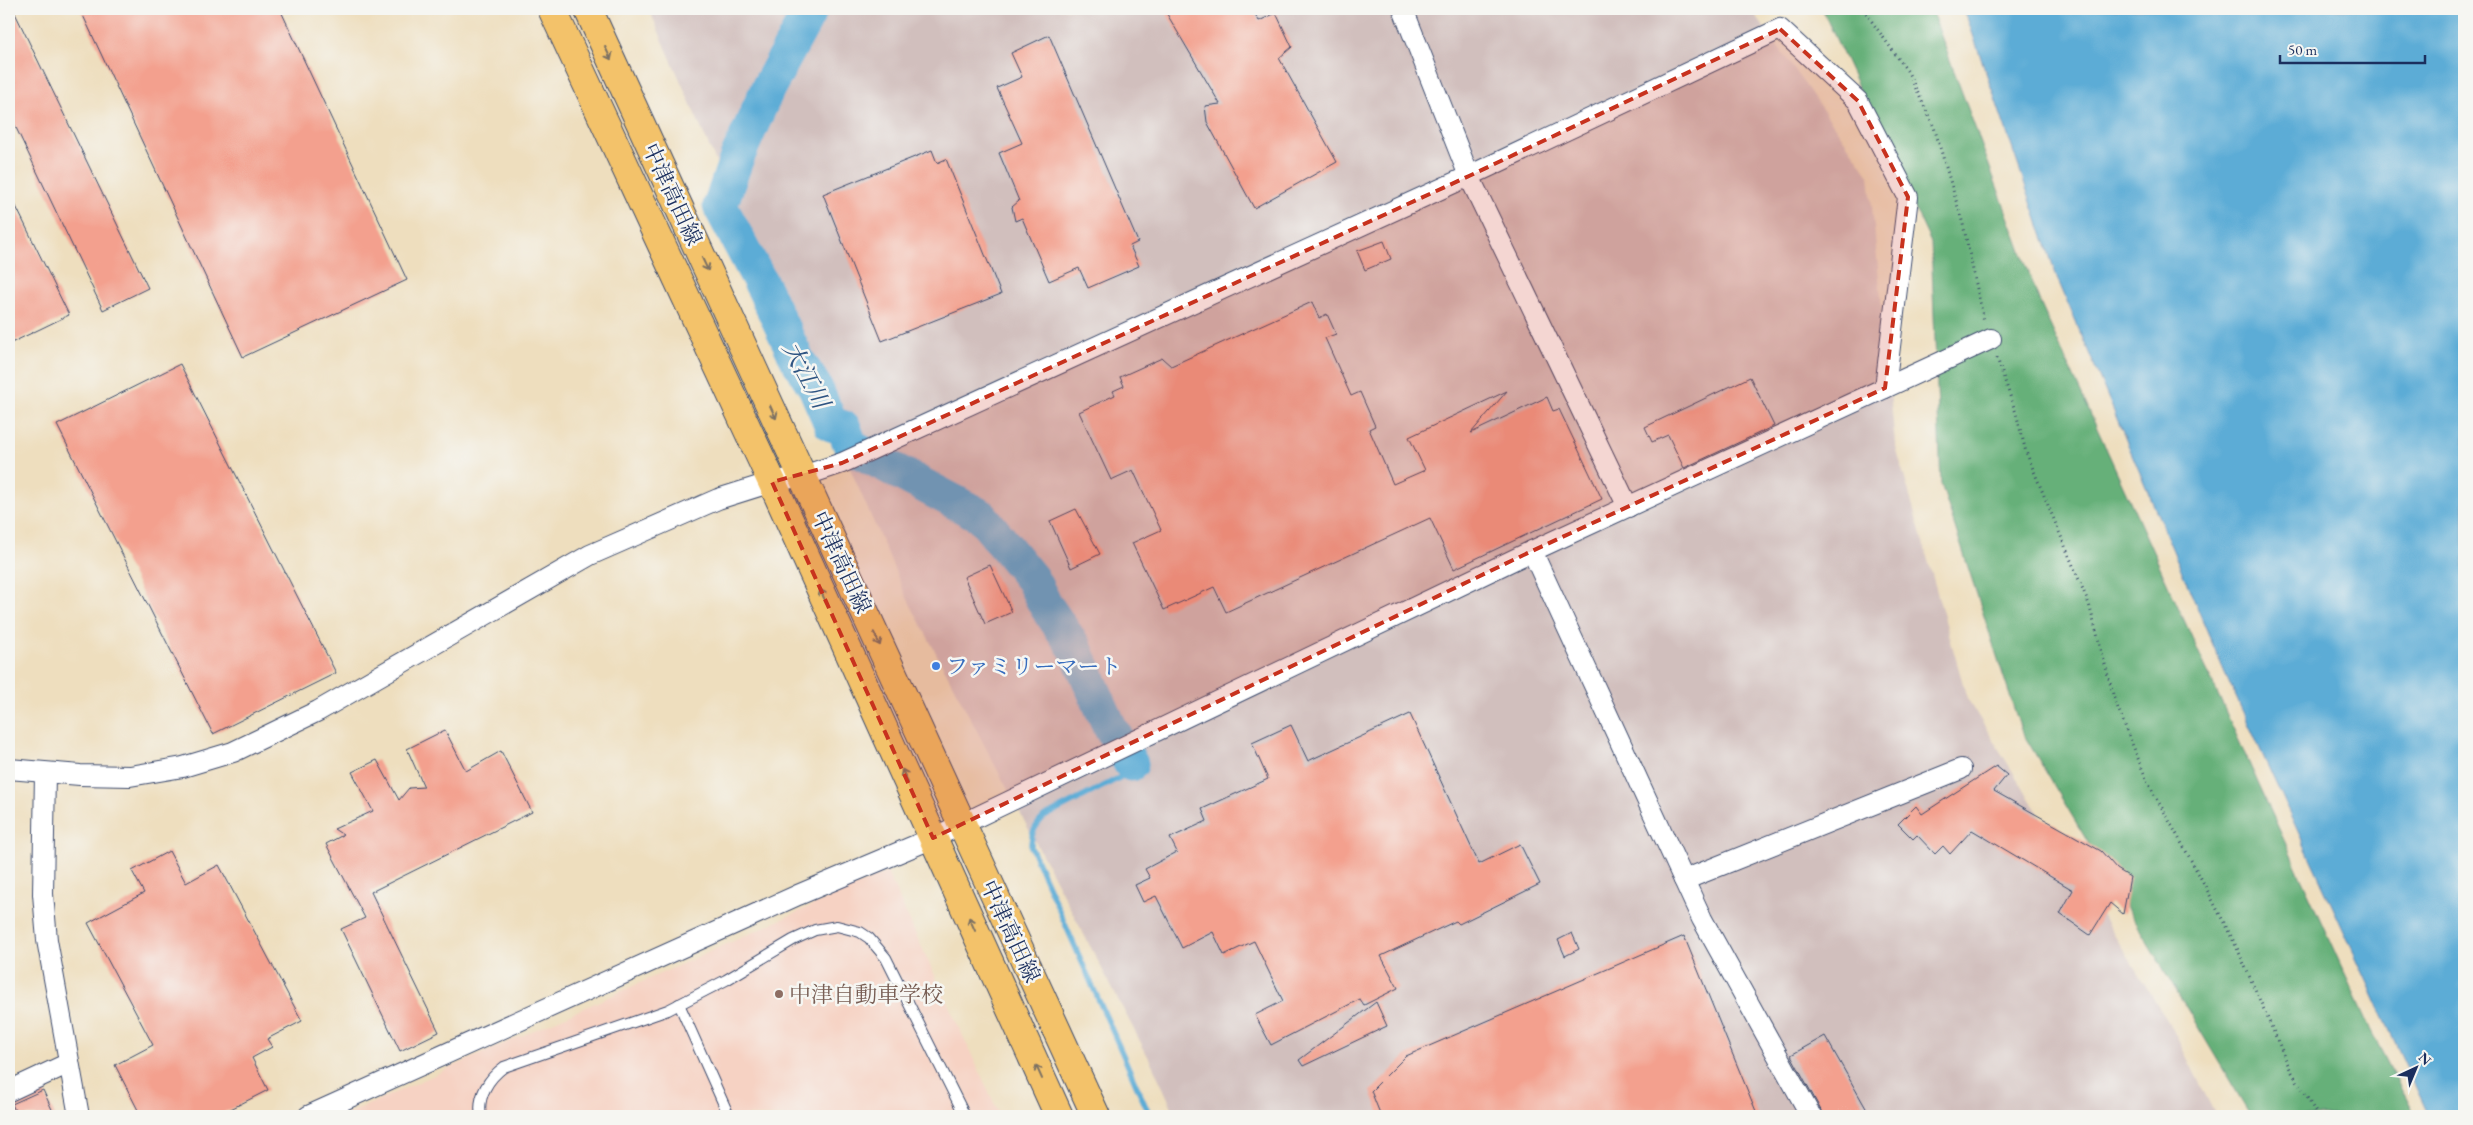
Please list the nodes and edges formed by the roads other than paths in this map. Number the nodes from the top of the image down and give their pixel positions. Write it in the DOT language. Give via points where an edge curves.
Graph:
graph roads {
  1 [pos="552,9"];
  2 [pos="588,9"];
  3 [pos="1403,9"];
  4 [pos="1469,176"];
  5 [pos="1991,339"];
  6 [pos="1885,388"];
  7 [pos="803,476"];
  8 [pos="772,482"];
  9 [pos="1628,507"];
  10 [pos="1532,551"];
  11 [pos="9,769"];
  12 [pos="1961,769"];
  13 [pos="44,773"];
  14 [pos="962,824"];
  15 [pos="933,838"];
  16 [pos="1684,880"];
  17 [pos="679,1004"];
  18 [pos="70,1063"];
  19 [pos="9,1091"];
  20 [pos="79,1116"];
  21 [pos="308,1116"];
  22 [pos="481,1116"];
  23 [pos="729,1116"];
  24 [pos="965,1116"];
  25 [pos="1059,1116"];
  26 [pos="1096,1116"];
  27 [pos="1811,1116"];
  1 -- 8 [label="main road, 中津高田線"];
  2 -- 7 [label="main road, 中津高田線, one-way"];
  3 -- 4 [label="street"];
  4 -- 6 [label="street" via="1780,29 1858,101 1908,197"];
  4 -- 7 [label="street" via="842,463"];
  4 -- 9 [label="street"];
  5 -- 6 [label="street"];
  6 -- 9 [label="street"];
  7 -- 8 [label="street"];
  7 -- 14 [label="main road, 中津高田線, one-way"];
  8 -- 13 [label="street" via="718,499 590,555 318,711 233,752 184,767 130,776"];
  15 -- 8 [label="main road, 中津高田線, one-way"];
  9 -- 10 [label="street"];
  10 -- 14 [label="street"];
  10 -- 16 [label="street"];
  11 -- 13 [label="street"];
  12 -- 16 [label="street"];
  13 -- 18 [label="street" via="43,894 47,940"];
  14 -- 15 [label="street"];
  14 -- 26 [label="main road, 中津高田線"];
  15 -- 21 [label="street" via="798,895"];
  25 -- 15 [label="main road, 中津高田線, one-way"];
  16 -- 27 [label="street"];
  17 -- 22 [label="lane" via="504,1067 484,1090"];
  17 -- 23 [label="lane"];
  17 -- 24 [label="lane" via="806,934 837,926 860,932 886,958"];
  18 -- 19 [label="street"];
  18 -- 20 [label="street"];
}
